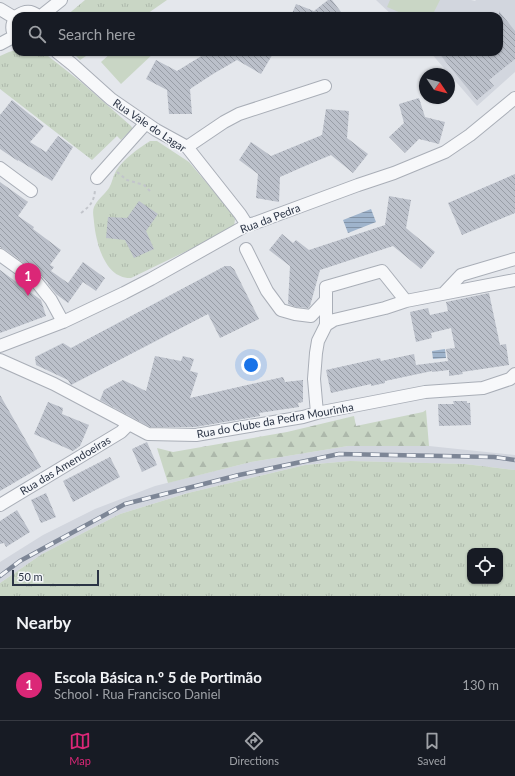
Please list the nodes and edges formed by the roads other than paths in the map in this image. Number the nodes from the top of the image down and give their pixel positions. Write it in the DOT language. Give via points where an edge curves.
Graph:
graph roads {
  1 [pos="61,0"];
  2 [pos="0,9"];
  3 [pos="45,12"];
  4 [pos="12,15"];
  5 [pos="12,38"];
  6 [pos="0,44"];
  7 [pos="62,56"];
  8 [pos="325,86"];
  9 [pos="515,98"];
  10 [pos="146,123"];
  11 [pos="187,148"];
  12 [pos="0,168"];
  13 [pos="97,178"];
  14 [pos="31,191"];
  15 [pos="247,226"];
  16 [pos="246,249"];
  17 [pos="0,256"];
  18 [pos="515,259"];
  19 [pos="515,280"];
  20 [pos="444,293"];
  21 [pos="326,300"];
  22 [pos="406,301"];
  23 [pos="64,322"];
  24 [pos="326,325"];
  25 [pos="0,346"];
  26 [pos="0,360"];
  27 [pos="513,377"];
  28 [pos="317,413"];
  29 [pos="129,424"];
  30 [pos="0,505"];
  1 -- 3 [label="street"];
  2 -- 4 [label="street"];
  5 -- 6 [label="street"];
  7 -- 10 [label="street, Rua Vale do Lagar" via="111,99"];
  8 -- 11 [label="street" via="239,114"];
  9 -- 15 [label="street, Rua da Pedra" via="445,152"];
  10 -- 11 [label="street, Rua Vale do Lagar"];
  10 -- 13 [label="street"];
  11 -- 15 [label="street, Rua Vale do Lagar"];
  12 -- 14 [label="street"];
  15 -- 23 [label="street, Rua da Pedra" via="151,279"];
  16 -- 21 [label="street" via="267,291 281,310 311,316"];
  17 -- 23 [label="street" via="35,280"];
  18 -- 20 [label="street" via="461,275"];
  19 -- 20 [label="street"];
  20 -- 22 [label="street"];
  21 -- 22 [label="street" via="326,287 382,271"];
  21 -- 24 [label="street"];
  22 -- 24 [label="street" via="334,320"];
  23 -- 25 [label="street, Rua da Pedra"];
  24 -- 28 [label="street" via="316,352 314,379"];
  26 -- 29 [label="street, Rua do Clube da Pedra Mourinha" via="54,384"];
  27 -- 28 [label="street, Rua do Clube da Pedra Mourinha" via="483,388 425,392"];
  28 -- 29 [label="street, Rua do Clube da Pedra Mourinha" via="196,435 148,434"];
  29 -- 30 [label="street, Rua das Amendoeiras" via="121,432"];
}
